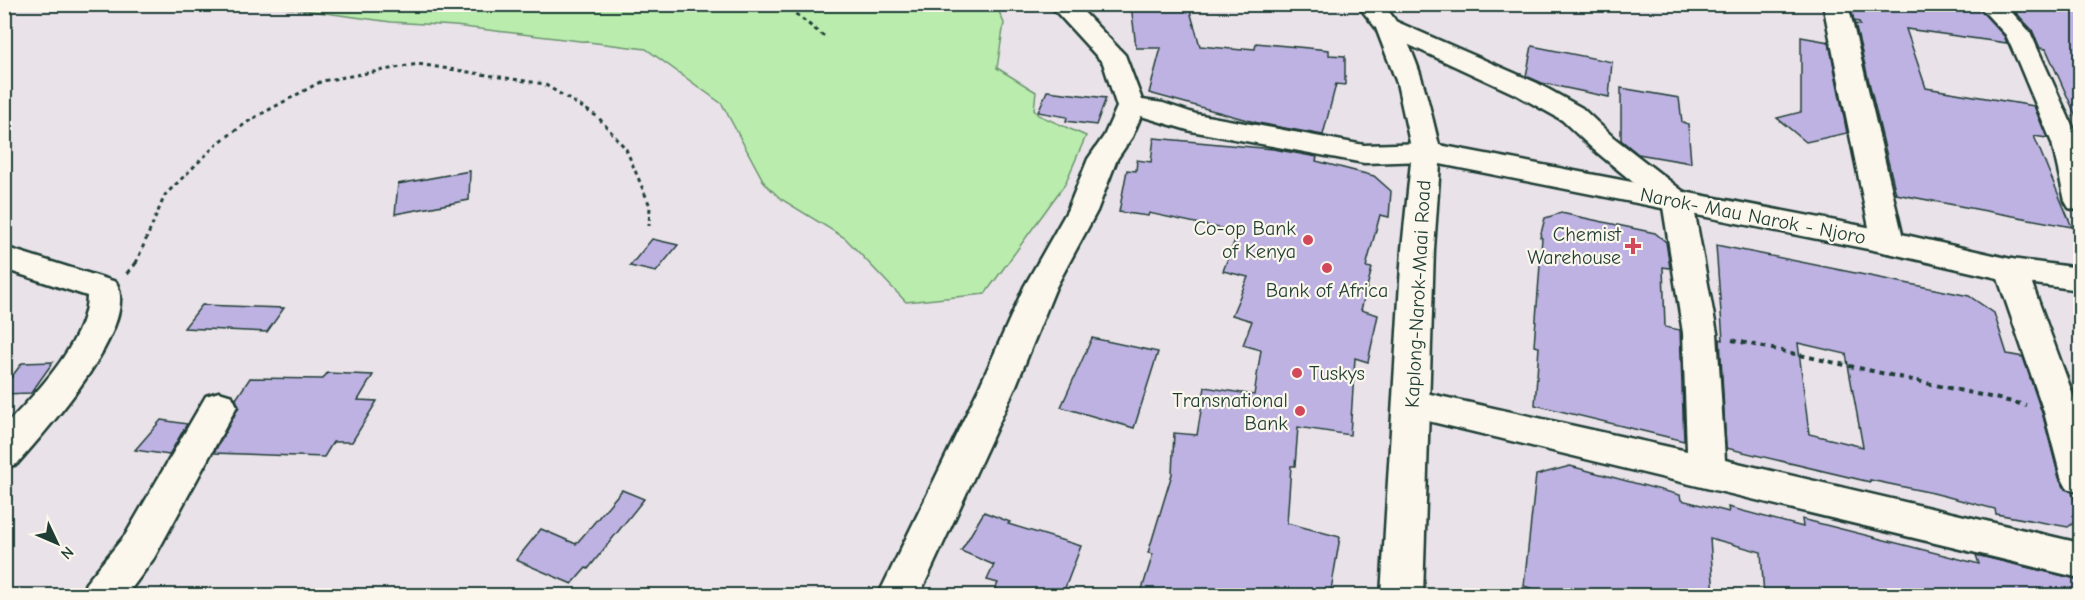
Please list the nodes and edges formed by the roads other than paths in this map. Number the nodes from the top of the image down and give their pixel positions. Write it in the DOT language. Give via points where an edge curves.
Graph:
graph roads {
  1 [pos="1061,4"];
  2 [pos="1835,4"];
  3 [pos="1989,4"];
  4 [pos="1378,15"];
  5 [pos="1131,107"];
  6 [pos="1426,152"];
  7 [pos="2080,201"];
  8 [pos="1678,202"];
  9 [pos="1888,242"];
  10 [pos="4,258"];
  11 [pos="2011,270"];
  12 [pos="2080,279"];
  13 [pos="1413,404"];
  14 [pos="219,406"];
  15 [pos="4,453"];
  16 [pos="1707,471"];
  17 [pos="2080,477"];
  18 [pos="2080,561"];
  19 [pos="101,596"];
  20 [pos="898,596"];
  21 [pos="1402,596"];
  1 -- 5 [label="main road" via="1116,62"];
  2 -- 9 [label="main road"];
  3 -- 7 [label="main road" via="2017,32 2032,64 2066,143"];
  4 -- 6 [label="main road, Kaplong-Narok-Maai Road" via="1411,83"];
  4 -- 8 [label="main road" via="1572,114"];
  5 -- 6 [label="main road, Narok- Mau Narok - Njoro" via="1364,154"];
  5 -- 20 [label="main road" via="1103,159 1082,211 1040,287 997,388"];
  6 -- 8 [label="main road, Narok- Mau Narok - Njoro"];
  6 -- 13 [label="main road, Kaplong-Narok-Maai Road"];
  8 -- 9 [label="main road, Narok- Mau Narok - Njoro"];
  8 -- 16 [label="main road" via="1700,333"];
  9 -- 11 [label="main road, Narok- Mau Narok - Njoro"];
  10 -- 15 [label="main road" via="91,284 104,290 106,301 95,332 60,387"];
  11 -- 12 [label="main road, Narok- Mau Narok - Njoro"];
  11 -- 17 [label="main road" via="2062,412"];
  13 -- 16 [label="main road"];
  13 -- 21 [label="main road, Kaplong-Narok-Maai Road"];
  14 -- 19 [label="main road" via="140,546"];
  16 -- 18 [label="main road"];
}
